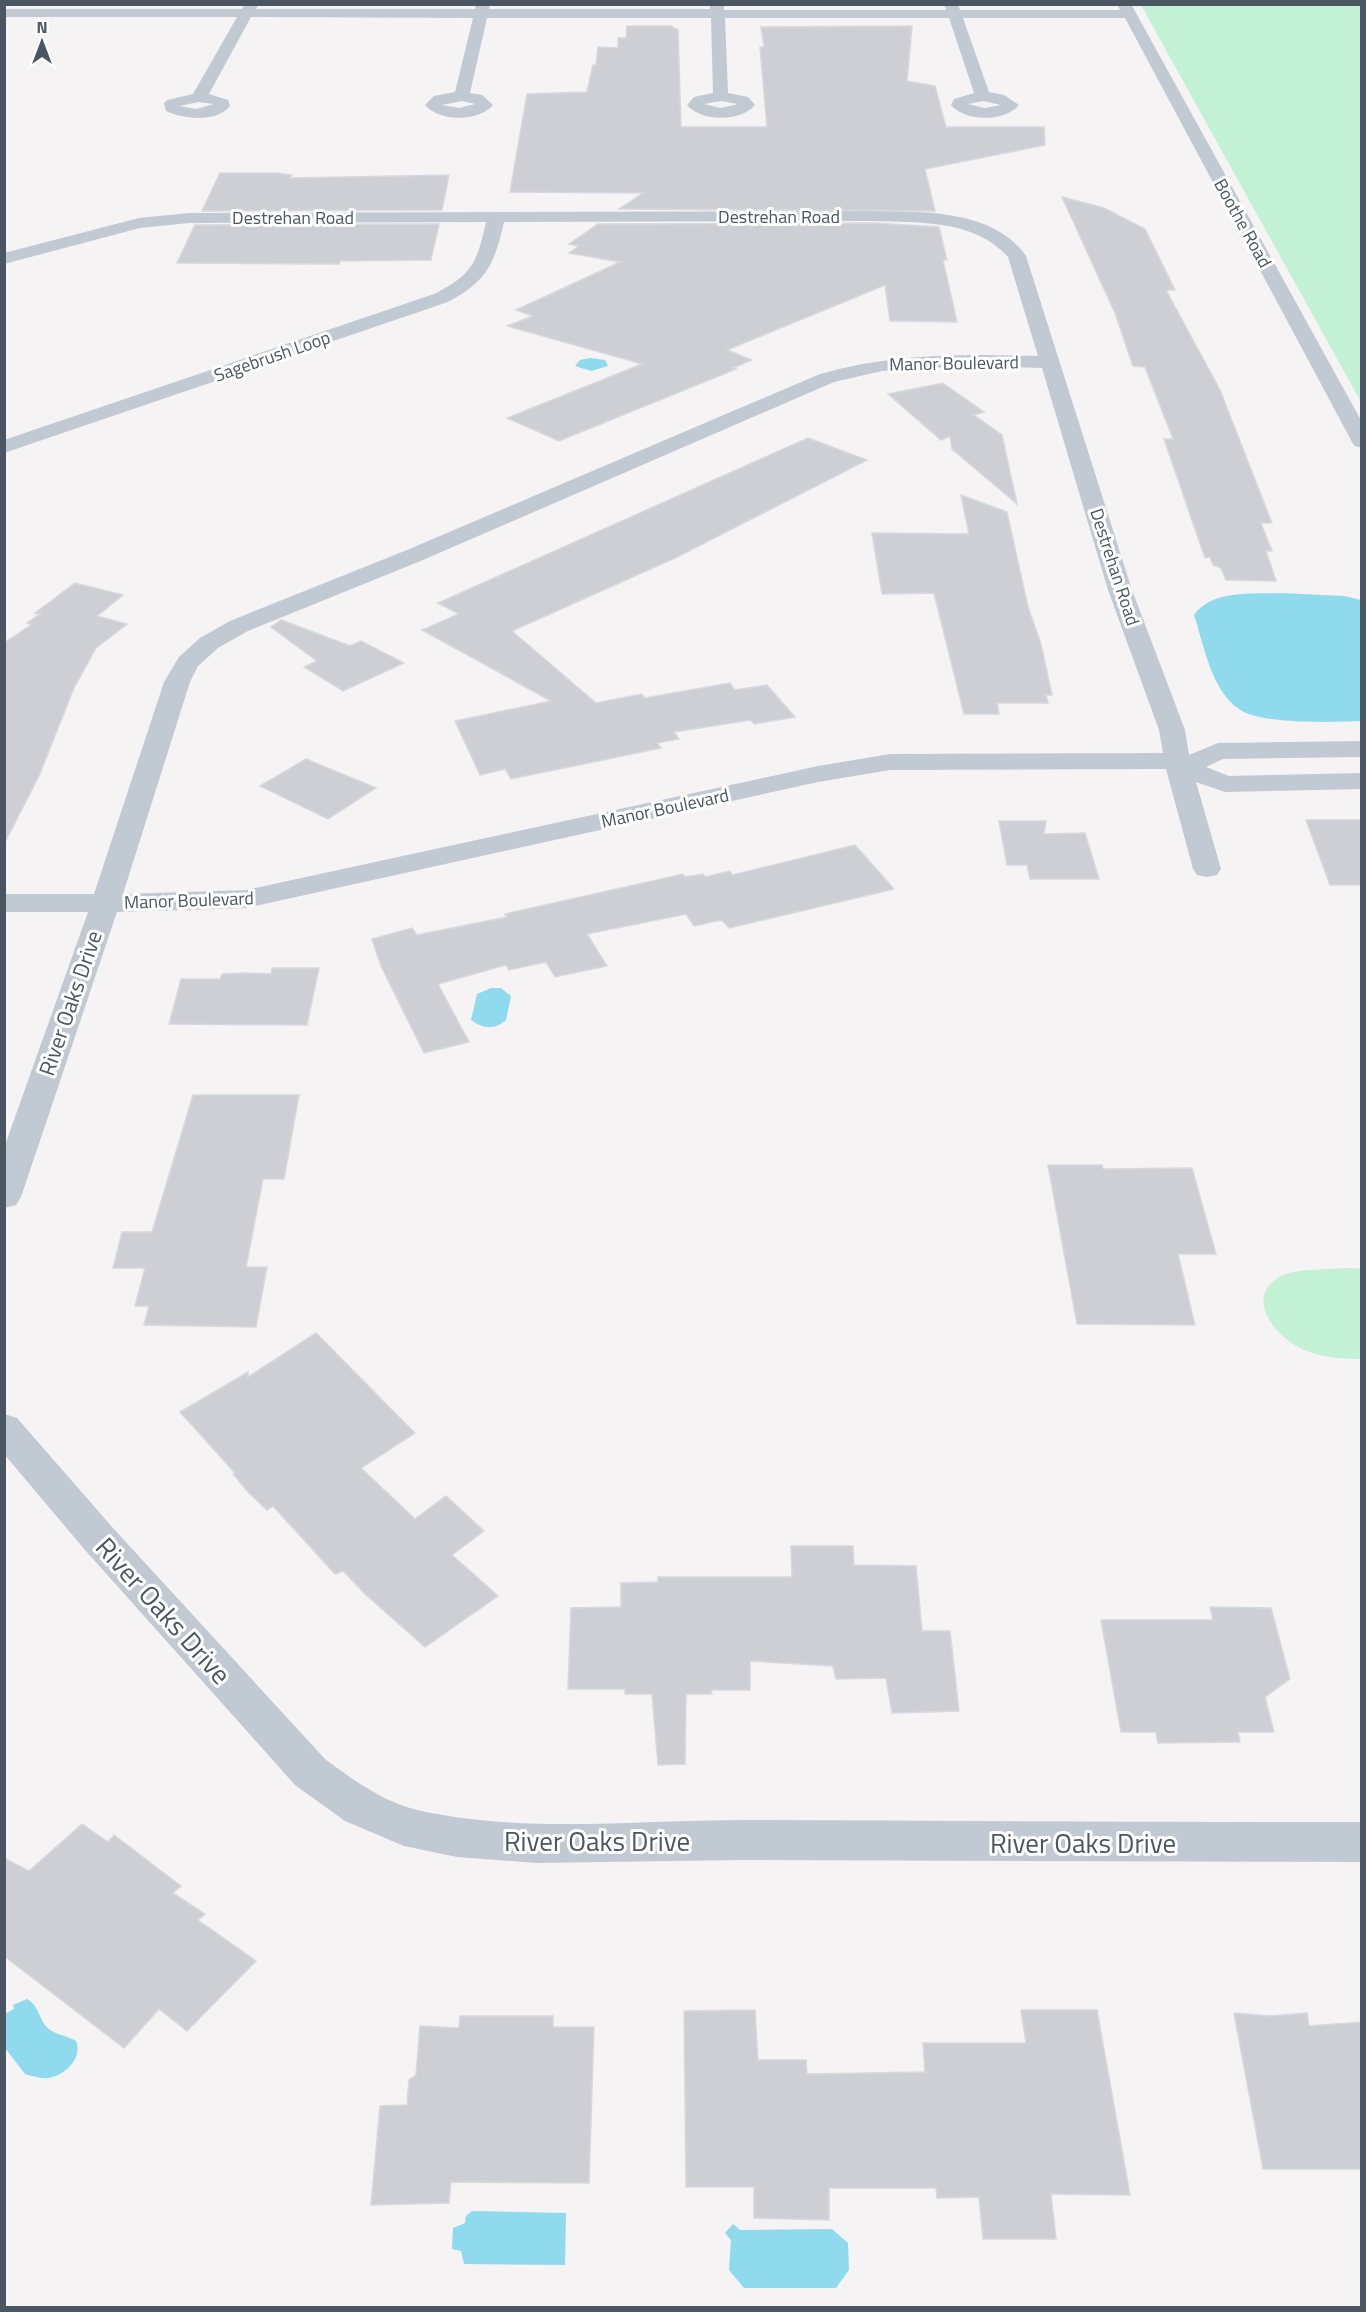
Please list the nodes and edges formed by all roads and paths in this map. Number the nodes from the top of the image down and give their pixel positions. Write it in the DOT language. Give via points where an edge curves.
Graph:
graph roads {
  1 [pos="250,9"];
  2 [pos="482,9"];
  3 [pos="718,9"];
  4 [pos="952,9"];
  5 [pos="1126,9"];
  6 [pos="4,13"];
  7 [pos="462,96"];
  8 [pos="722,96"];
  9 [pos="982,96"];
  10 [pos="199,97"];
  11 [pos="496,218"];
  12 [pos="4,260"];
  13 [pos="1049,362"];
  14 [pos="1362,442"];
  15 [pos="4,447"];
  16 [pos="1362,749"];
  17 [pos="1180,764"];
  18 [pos="1362,781"];
  19 [pos="1207,869"];
  20 [pos="4,903"];
  21 [pos="104,903"];
  22 [pos="4,1197"];
  23 [pos="4,1428"];
  24 [pos="1362,1842"];
  1 -- 2 [label="street"];
  1 -- 6 [label="street"];
  1 -- 10 [label="street"];
  2 -- 3 [label="street"];
  2 -- 7 [label="street"];
  3 -- 4 [label="street"];
  3 -- 8 [label="street"];
  4 -- 5 [label="street"];
  4 -- 9 [label="street"];
  5 -- 14 [label="street, Boothe Road"];
  11 -- 12 [label="street, Destrehan Road" via="164,219 92,234"];
  11 -- 13 [label="street, Destrehan Road" via="873,216 924,218 975,228 1010,246 1017,256"];
  11 -- 15 [label="street, Sagebrush Loop" via="487,257 475,279 441,298"];
  13 -- 17 [label="street, Destrehan Road" via="1120,590 1172,730"];
  13 -- 21 [label="street, Manor Boulevard" via="908,361 859,367 209,643 188,662 177,682"];
  16 -- 17 [label="street, Manor Boulevard" via="1218,751"];
  17 -- 18 [label="street" via="1225,784"];
  17 -- 19 [label="street, Destrehan Road"];
  17 -- 21 [label="street, Manor Boulevard" via="941,761 855,766 270,896 222,902"];
  20 -- 21 [label="street, River Oaks Drive"];
  21 -- 22 [label="street, River Oaks Drive"];
  23 -- 24 [label="street, River Oaks Drive" via="310,1772 358,1805 415,1830 483,1840 552,1843"];
}
